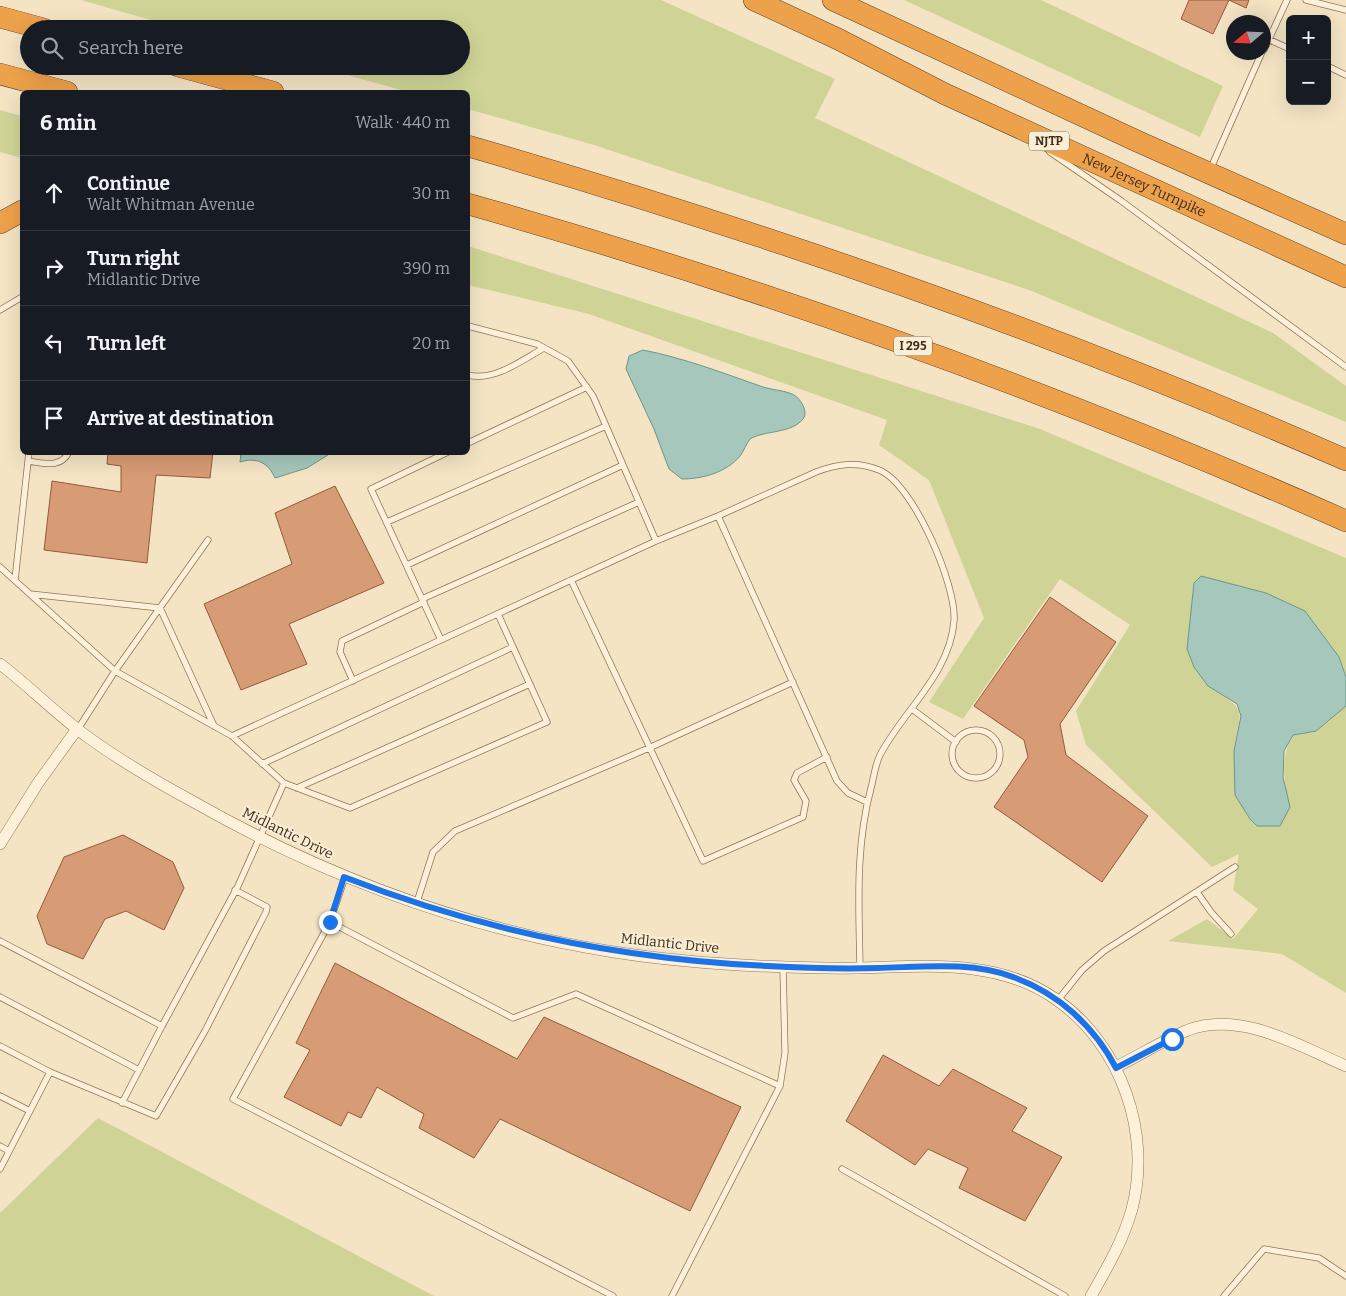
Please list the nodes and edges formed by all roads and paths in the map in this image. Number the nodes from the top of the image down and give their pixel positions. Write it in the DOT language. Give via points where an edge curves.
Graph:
graph roads {
  1 [pos="754,0"];
  2 [pos="833,0"];
  3 [pos="1287,0"];
  4 [pos="1306,0"];
  5 [pos="1346,10"];
  6 [pos="0,17"];
  7 [pos="20,22"];
  8 [pos="1271,33"];
  9 [pos="1271,40"];
  10 [pos="1286,47"];
  11 [pos="1259,60"];
  12 [pos="1331,68"];
  13 [pos="0,74"];
  14 [pos="211,75"];
  15 [pos="1346,75"];
  16 [pos="60,90"];
  17 [pos="267,90"];
  18 [pos="1003,120"];
  19 [pos="470,147"];
  20 [pos="1209,172"];
  21 [pos="470,205"];
  22 [pos="20,212"];
  23 [pos="0,223"];
  24 [pos="1346,234"];
  25 [pos="1346,277"];
  26 [pos="20,298"];
  27 [pos="0,310"];
  28 [pos="470,327"];
  29 [pos="544,348"];
  30 [pos="1346,367"];
  31 [pos="470,375"];
  32 [pos="586,387"];
  33 [pos="606,426"];
  34 [pos="470,442"];
  35 [pos="29,455"];
  36 [pos="68,455"];
  37 [pos="442,455"];
  38 [pos="1346,460"];
  39 [pos="28,461"];
  40 [pos="623,465"];
  41 [pos="639,502"];
  42 [pos="718,516"];
  43 [pos="1346,521"];
  44 [pos="387,522"];
  45 [pos="208,540"];
  46 [pos="656,541"];
  47 [pos="407,565"];
  48 [pos="0,566"];
  49 [pos="15,580"];
  50 [pos="571,580"];
  51 [pos="30,594"];
  52 [pos="423,600"];
  53 [pos="160,608"];
  54 [pos="498,614"];
  55 [pos="441,640"];
  56 [pos="513,647"];
  57 [pos="0,663"];
  58 [pos="115,671"];
  59 [pos="353,680"];
  60 [pos="793,682"];
  61 [pos="530,684"];
  62 [pos="912,709"];
  63 [pos="214,726"];
  64 [pos="77,730"];
  65 [pos="232,736"];
  66 [pos="956,742"];
  67 [pos="649,748"];
  68 [pos="826,757"];
  69 [pos="262,764"];
  70 [pos="284,783"];
  71 [pos="297,788"];
  72 [pos="867,802"];
  73 [pos="259,837"];
  74 [pos="0,844"];
  75 [pos="1235,866"];
  76 [pos="344,877"];
  77 [pos="235,890"];
  78 [pos="1197,892"];
  79 [pos="417,902"];
  80 [pos="330,922"];
  81 [pos="1231,934"];
  82 [pos="0,940"];
  83 [pos="783,967"];
  84 [pos="860,968"];
  85 [pos="0,997"];
  86 [pos="1058,1000"];
  87 [pos="162,1026"];
  88 [pos="0,1046"];
  89 [pos="1346,1066"];
  90 [pos="1116,1068"];
  91 [pos="139,1070"];
  92 [pos="50,1072"];
  93 [pos="780,1086"];
  94 [pos="0,1096"];
  95 [pos="122,1103"];
  96 [pos="30,1111"];
  97 [pos="0,1146"];
  98 [pos="9,1151"];
  99 [pos="0,1169"];
  100 [pos="842,1169"];
  101 [pos="1346,1276"];
  102 [pos="613,1296"];
  103 [pos="672,1296"];
  104 [pos="1065,1296"];
  105 [pos="1091,1296"];
  106 [pos="1224,1296"];
  1 -- 18 [label="highway, New Jersey Turnpike / NJTP"];
  2 -- 20 [label="highway, NJTP"];
  3 -- 8 [label="lane"];
  4 -- 5 [label="lane"];
  6 -- 7 [label="highway"];
  9 -- 10 [label="lane"];
  11 -- 20 [label="lane"];
  12 -- 15 [label="lane"];
  13 -- 16 [label="highway"];
  14 -- 17 [label="highway"];
  18 -- 25 [label="highway, New Jersey Turnpike / NJTP"];
  18 -- 30 [label="lane" via="1120,200"];
  19 -- 38 [label="highway" via="695,213 963,305 1131,370"];
  20 -- 24 [label="highway, NJTP"];
  21 -- 43 [label="highway, I 295" via="646,256 850,323 1068,404 1256,480"];
  22 -- 23 [label="highway"];
  26 -- 27 [label="lane"];
  28 -- 29 [label="lane"];
  29 -- 31 [label="lane" via="510,367 484,376"];
  29 -- 32 [label="lane" via="568,361"];
  32 -- 33 [label="lane"];
  32 -- 34 [label="lane"];
  33 -- 40 [label="lane"];
  33 -- 44 [label="lane"];
  35 -- 39 [label="lane"];
  36 -- 39 [label="lane" via="65,460 54,464"];
  37 -- 44 [label="lane" via="372,489"];
  39 -- 49 [label="lane"];
  40 -- 41 [label="lane"];
  40 -- 47 [label="lane"];
  41 -- 46 [label="lane"];
  41 -- 52 [label="lane"];
  42 -- 46 [label="lane"];
  42 -- 60 [label="lane"];
  42 -- 62 [label="lane" via="832,466 865,466 880,470 894,481 920,514 946,575 955,620 949,646"];
  44 -- 47 [label="lane"];
  45 -- 53 [label="lane"];
  46 -- 50 [label="lane"];
  47 -- 52 [label="lane"];
  48 -- 49 [label="lane"];
  49 -- 51 [label="lane"];
  50 -- 54 [label="lane"];
  50 -- 67 [label="lane"];
  51 -- 53 [label="lane"];
  51 -- 58 [label="lane"];
  52 -- 55 [label="lane"];
  52 -- 59 [label="lane" via="342,640 340,652"];
  53 -- 58 [label="lane"];
  53 -- 63 [label="lane"];
  54 -- 55 [label="lane"];
  54 -- 56 [label="lane"];
  55 -- 59 [label="lane"];
  56 -- 61 [label="lane"];
  56 -- 69 [label="lane"];
  57 -- 64 [label="street, Midlantic Drive"];
  58 -- 63 [label="lane"];
  58 -- 64 [label="lane"];
  59 -- 65 [label="lane"];
  60 -- 67 [label="lane"];
  60 -- 68 [label="lane"];
  61 -- 71 [label="lane"];
  61 -- 71 [label="lane" via="547,722 350,808"];
  62 -- 66 [label="lane"];
  62 -- 72 [label="lane" via="879,757"];
  63 -- 65 [label="lane"];
  64 -- 73 [label="street, Midlantic Drive" via="135,769"];
  64 -- 74 [label="street" via="38,783"];
  65 -- 69 [label="lane"];
  66 -- 66 [label="lane" via="952,757 965,776 980,778 988,775 998,764 999,748 991,735 976,730"];
  67 -- 68 [label="lane" via="702,861 803,817 806,801 794,780 797,773"];
  67 -- 79 [label="lane" via="455,831 433,852"];
  68 -- 72 [label="lane" via="844,790"];
  69 -- 70 [label="lane"];
  70 -- 71 [label="lane"];
  70 -- 73 [label="lane"];
  72 -- 84 [label="lane" via="858,864"];
  73 -- 76 [label="street, Midlantic Drive"];
  73 -- 77 [label="lane"];
  75 -- 78 [label="lane"];
  76 -- 79 [label="street, Midlantic Drive"];
  76 -- 80 [label="lane"];
  77 -- 87 [label="lane"];
  77 -- 95 [label="lane" via="267,907 266,912 205,1030 156,1116"];
  78 -- 81 [label="lane"];
  78 -- 86 [label="lane" via="1104,951 1082,970"];
  79 -- 83 [label="street, Midlantic Drive" via="520,932 603,950 673,960"];
  80 -- 93 [label="lane" via="513,1018 576,994"];
  80 -- 102 [label="lane" via="233,1099"];
  82 -- 87 [label="lane"];
  83 -- 84 [label="street, Midlantic Drive"];
  83 -- 93 [label="lane" via="785,1053"];
  84 -- 86 [label="street, Midlantic Drive" via="976,969 1012,976"];
  85 -- 91 [label="lane"];
  86 -- 90 [label="street, Midlantic Drive" via="1098,1038"];
  87 -- 91 [label="lane"];
  88 -- 92 [label="lane"];
  89 -- 90 [label="street" via="1257,1029 1220,1024 1188,1030"];
  90 -- 105 [label="street, Midlantic Drive" via="1132,1113 1137,1176 1126,1229"];
  91 -- 95 [label="lane"];
  92 -- 95 [label="lane"];
  92 -- 96 [label="lane"];
  93 -- 103 [label="lane"];
  94 -- 96 [label="lane"];
  96 -- 98 [label="lane"];
  97 -- 98 [label="lane"];
  98 -- 99 [label="lane"];
  100 -- 104 [label="lane"];
  101 -- 106 [label="lane" via="1319,1258 1264,1249"];
}
